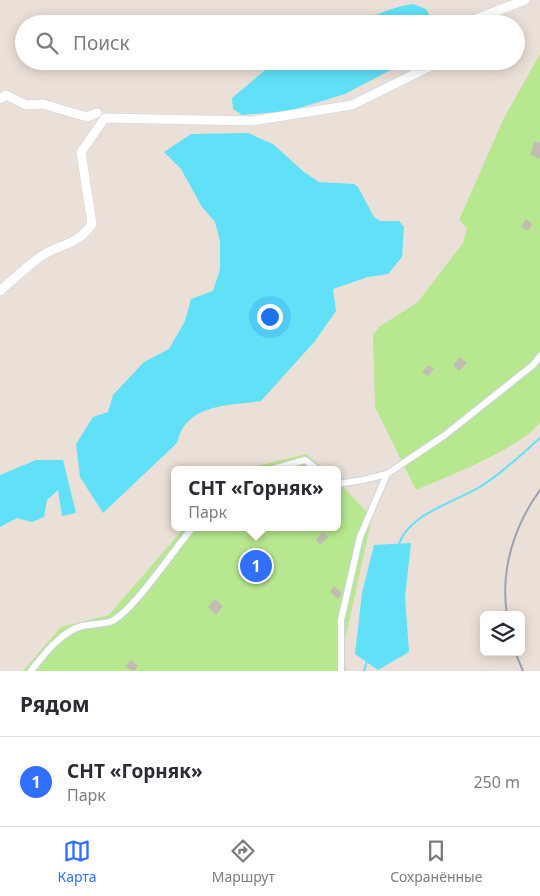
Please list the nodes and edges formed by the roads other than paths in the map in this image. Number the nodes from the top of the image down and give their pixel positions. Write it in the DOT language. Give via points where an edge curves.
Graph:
graph roads {
  1 [pos="525,0"];
  2 [pos="487,15"];
  3 [pos="423,70"];
  4 [pos="0,99"];
  5 [pos="97,114"];
  6 [pos="0,291"];
  7 [pos="540,356"];
  8 [pos="284,466"];
  9 [pos="315,466"];
  10 [pos="386,474"];
  11 [pos="341,483"];
  12 [pos="190,531"];
  13 [pos="30,671"];
  14 [pos="341,671"];
  1 -- 2 [label="street"];
  3 -- 6 [label="street" via="352,104 252,121 105,118 81,152 92,224 71,244 42,256"];
  4 -- 5 [label="street" via="6,95 26,105 43,104 87,117"];
  7 -- 10 [label="street" via="445,436"];
  8 -- 9 [label="street" via="304,460"];
  10 -- 11 [label="street"];
  10 -- 14 [label="street" via="360,537 341,620"];
  12 -- 13 [label="street" via="128,608 111,622 96,622 76,628 60,638"];
}
